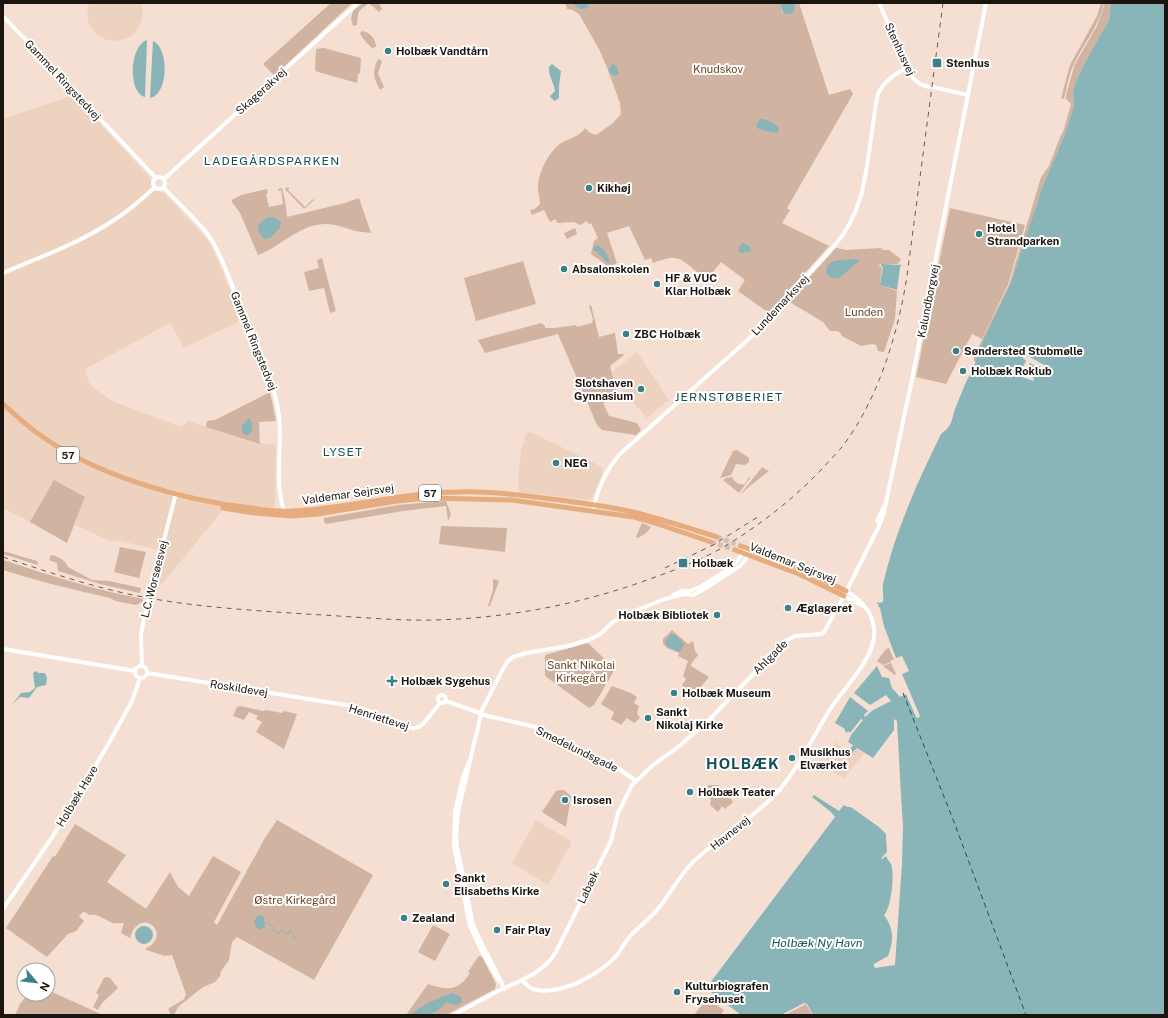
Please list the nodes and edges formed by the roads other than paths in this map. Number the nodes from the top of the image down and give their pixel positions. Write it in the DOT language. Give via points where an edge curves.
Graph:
graph roads {
  1 [pos="358,3"];
  2 [pos="879,3"];
  3 [pos="986,3"];
  4 [pos="3,16"];
  5 [pos="908,67"];
  6 [pos="968,95"];
  7 [pos="156,178"];
  8 [pos="164,179"];
  9 [pos="155,187"];
  10 [pos="164,188"];
  11 [pos="3,273"];
  12 [pos="3,404"];
  13 [pos="3,408"];
  14 [pos="176,495"];
  15 [pos="886,505"];
  16 [pos="593,508"];
  17 [pos="285,513"];
  18 [pos="877,521"];
  19 [pos="716,538"];
  20 [pos="711,542"];
  21 [pos="741,546"];
  22 [pos="749,548"];
  23 [pos="735,550"];
  24 [pos="745,554"];
  25 [pos="845,593"];
  26 [pos="3,649"];
  27 [pos="142,666"];
  28 [pos="135,671"];
  29 [pos="147,673"];
  30 [pos="140,678"];
  31 [pos="446,701"];
  32 [pos="332,703"];
  33 [pos="440,703"];
  34 [pos="482,714"];
  35 [pos="636,781"];
  36 [pos="3,909"];
  37 [pos="521,980"];
  38 [pos="504,989"];
  39 [pos="454,1015"];
  1 -- 8 [label="street, Skagerakvej"];
  2 -- 5 [label="street, Stenhusvej"];
  3 -- 6 [label="street, Kalundborgvej"];
  4 -- 7 [label="street, Gammel Ringstedvej"];
  5 -- 6 [label="street, Stenhusvej" via="920,84"];
  5 -- 16 [label="street, Lundemarksvej" via="890,78 878,94 863,190 856,213 842,237 753,335 620,454 605,475"];
  6 -- 15 [label="street, Kalundborgvej"];
  7 -- 8 [label="street"];
  7 -- 9 [label="street" via="153,183"];
  8 -- 10 [label="street"];
  9 -- 10 [label="street"];
  9 -- 11 [label="street" via="124,214 94,232"];
  10 -- 17 [label="street, Gammel Ringstedvej" via="215,246 267,370 279,419 278,483"];
  12 -- 14 [label="main road, Valdemar Sejrsvej / 57" via="40,436 88,463"];
  13 -- 14 [label="main road, Valdemar Sejrsvej / 57" via="39,438 81,462 108,474"];
  14 -- 17 [label="main road, Valdemar Sejrsvej / 57"];
  14 -- 27 [label="street, L.C. Worsøesvej" via="146,606 141,634"];
  15 -- 18 [label="street"];
  15 -- 25 [label="street, Kalundborgvej" via="880,524"];
  16 -- 17 [label="main road, Valdemar Sejrsvej / 57" via="512,500 432,498 318,514"];
  16 -- 19 [label="main road, Valdemar Sejrsvej / 57" via="640,514"];
  16 -- 20 [label="main road, Valdemar Sejrsvej / 57" via="648,521"];
  21 -- 22 [label="main road, Valdemar Sejrsvej"];
  22 -- 24 [label="street"];
  22 -- 25 [label="main road, Valdemar Sejrsvej" via="801,569"];
  23 -- 24 [label="main road, Valdemar Sejrsvej"];
  24 -- 25 [label="main road, Valdemar Sejrsvej"];
  24 -- 34 [label="street" via="732,567 700,587 679,592 618,619 594,638 513,657 506,663"];
  25 -- 35 [label="street, Ahlgade" via="824,632 795,636 785,641 706,723"];
  25 -- 37 [label="street, Havnevej" via="861,600 871,616 874,629 871,650 830,709 797,766 775,795 692,864 660,906 607,964 583,980 563,988 535,990"];
  26 -- 28 [label="street"];
  27 -- 28 [label="street"];
  27 -- 29 [label="street" via="147,669"];
  28 -- 30 [label="street"];
  29 -- 30 [label="street"];
  29 -- 32 [label="street, Roskildevej"];
  30 -- 36 [label="street, Holbæk Have" via="132,701 109,743 50,840"];
  31 -- 33 [label="street"];
  31 -- 33 [label="street" via="445,696 441,696 438,698"];
  31 -- 34 [label="street, Smedelundsgade"];
  32 -- 33 [label="street, Henriettevej" via="362,709 412,728 421,726"];
  34 -- 35 [label="street, Smedelundsgade" via="536,727 563,743 612,764"];
  34 -- 38 [label="street" via="457,799 454,833 456,856 472,925 481,950"];
  35 -- 37 [label="street, Labæk" via="620,808 611,841 556,952 543,967"];
  37 -- 38 [label="street, Labæk"];
  38 -- 39 [label="street, Labæk"];
}
